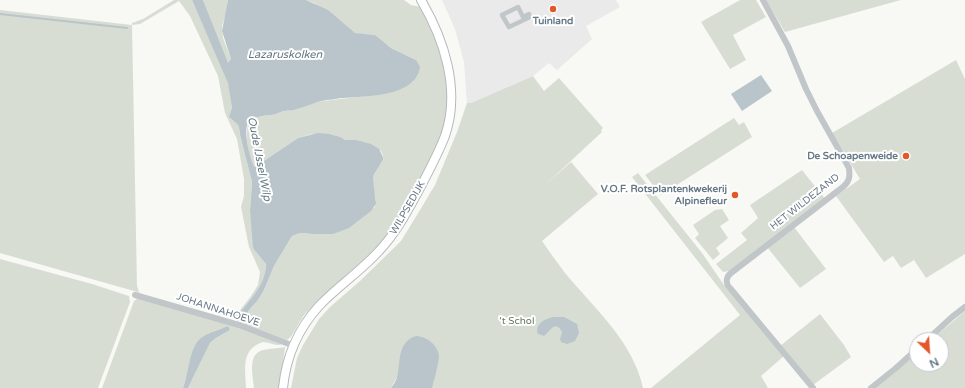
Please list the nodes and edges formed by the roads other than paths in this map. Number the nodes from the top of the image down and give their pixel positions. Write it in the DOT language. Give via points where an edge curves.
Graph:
graph roads {
  1 [pos="763,0"];
  2 [pos="424,2"];
  3 [pos="524,17"];
  4 [pos="135,295"];
  5 [pos="965,307"];
  6 [pos="936,332"];
  7 [pos="294,346"];
  8 [pos="909,356"];
  9 [pos="283,388"];
  10 [pos="813,388"];
  11 [pos="871,388"];
  1 -- 10 [label="street, HET WILDEZAND" via="788,46 820,117 849,168 850,178 843,187 731,273 727,277 727,282"];
  2 -- 7 [label="main road, WILPSEDIJK" via="437,30 449,75 450,111 445,135 411,206 392,236 379,252 319,306 305,324"];
  3 -- 3 [label="street" via="529,14 530,17 509,27 502,15 518,7"];
  4 -- 7 [label="street, JOHANNAHOEVE" via="239,325"];
  5 -- 6 [label="street"];
  7 -- 9 [label="main road, WILPSEDIJK" via="286,368"];
  8 -- 11 [label="street"];
}
